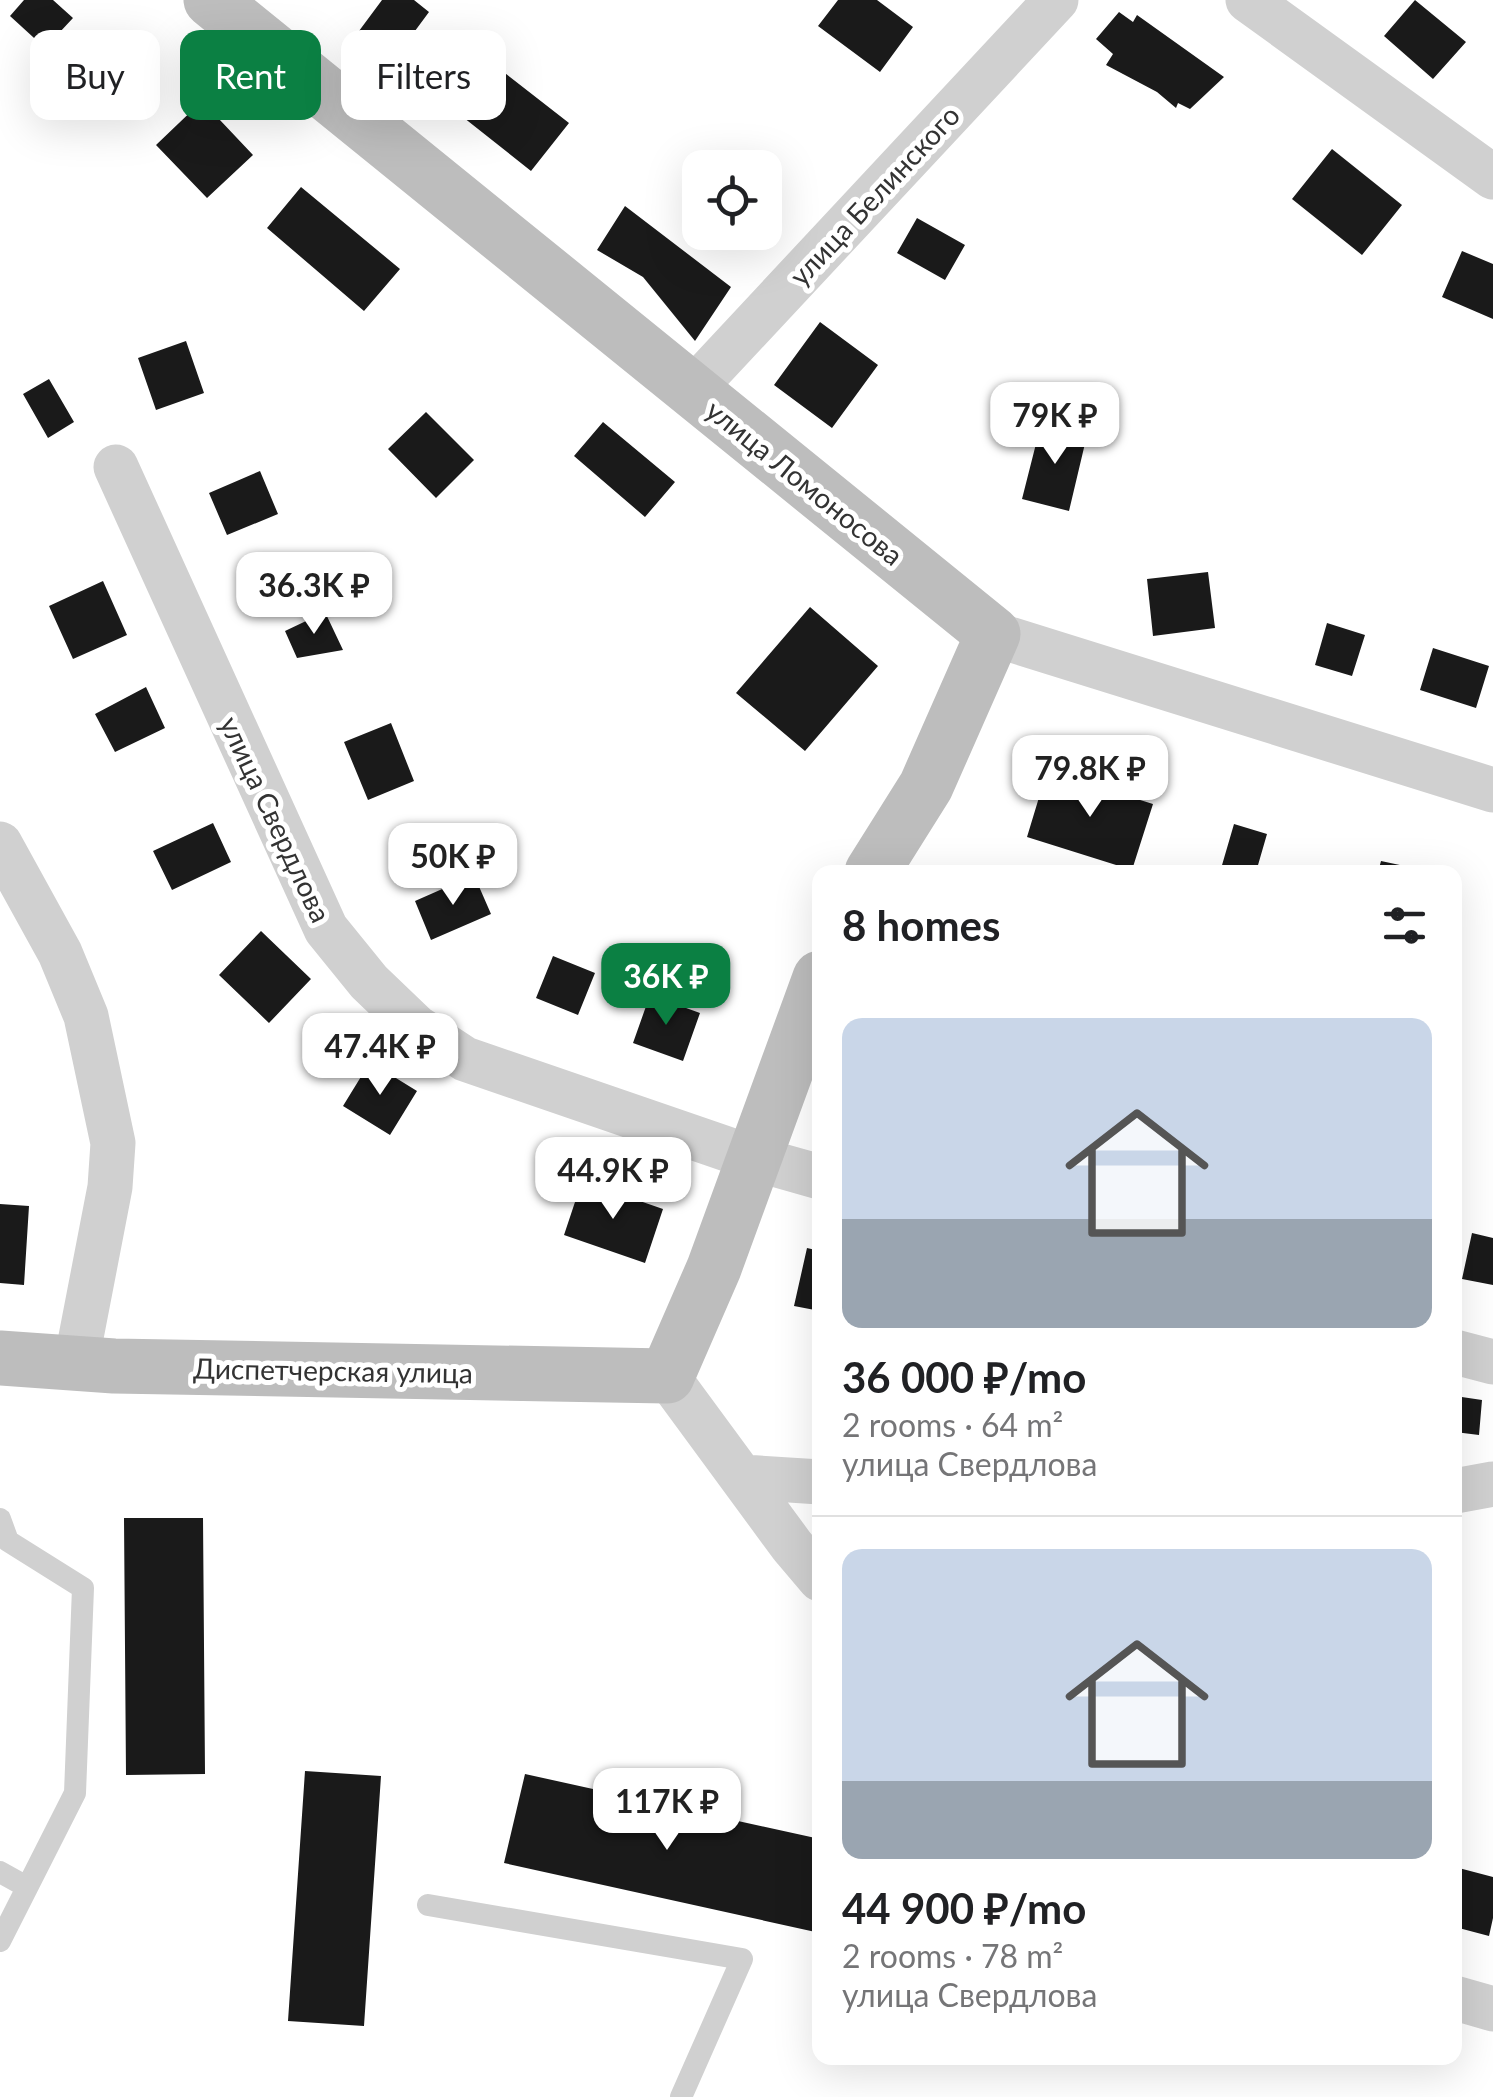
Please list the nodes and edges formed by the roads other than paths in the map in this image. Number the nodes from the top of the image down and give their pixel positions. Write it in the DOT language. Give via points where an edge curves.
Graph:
graph roads {
  1 [pos="211,0"];
  2 [pos="1056,0"];
  3 [pos="1248,0"];
  4 [pos="1493,177"];
  5 [pos="692,390"];
  6 [pos="116,468"];
  7 [pos="993,634"];
  8 [pos="1493,790"];
  9 [pos="0,844"];
  10 [pos="876,865"];
  11 [pos="812,1000"];
  12 [pos="754,1158"];
  13 [pos="812,1175"];
  14 [pos="1462,1354"];
  15 [pos="0,1358"];
  16 [pos="1493,1362"];
  17 [pos="76,1363"];
  18 [pos="667,1376"];
  19 [pos="743,1477"];
  20 [pos="812,1481"];
  21 [pos="1493,1484"];
  22 [pos="1462,1490"];
  23 [pos="0,1519"];
  24 [pos="812,1570"];
  25 [pos="0,1872"];
  26 [pos="27,1887"];
  27 [pos="428,1905"];
  28 [pos="0,1941"];
  29 [pos="1462,2000"];
  30 [pos="1493,2009"];
  31 [pos="681,2097"];
  1 -- 5 [label="street, улица Ломоносова"];
  2 -- 5 [label="street, улица Белинского"];
  3 -- 4 [label="street"];
  5 -- 7 [label="street, улица Ломоносова"];
  6 -- 12 [label="street, улица Свердлова" via="305,887 326,929 369,982 465,1059"];
  7 -- 8 [label="street, улица Ломоносова"];
  7 -- 10 [label="street" via="926,786"];
  9 -- 17 [label="street" via="86,1016 113,1143"];
  11 -- 12 [label="street"];
  12 -- 13 [label="street, улица Свердлова"];
  12 -- 18 [label="street"];
  14 -- 16 [label="street"];
  15 -- 17 [label="street, Диспетчерская улица"];
  17 -- 18 [label="street, Диспетчерская улица"];
  18 -- 19 [label="street"];
  19 -- 20 [label="street"];
  19 -- 24 [label="street"];
  21 -- 22 [label="street"];
  23 -- 26 [label="lane" via="8,1541 82,1588 75,1793"];
  25 -- 26 [label="lane"];
  26 -- 28 [label="lane"];
  27 -- 31 [label="lane" via="742,1959"];
  29 -- 30 [label="street"];
}
